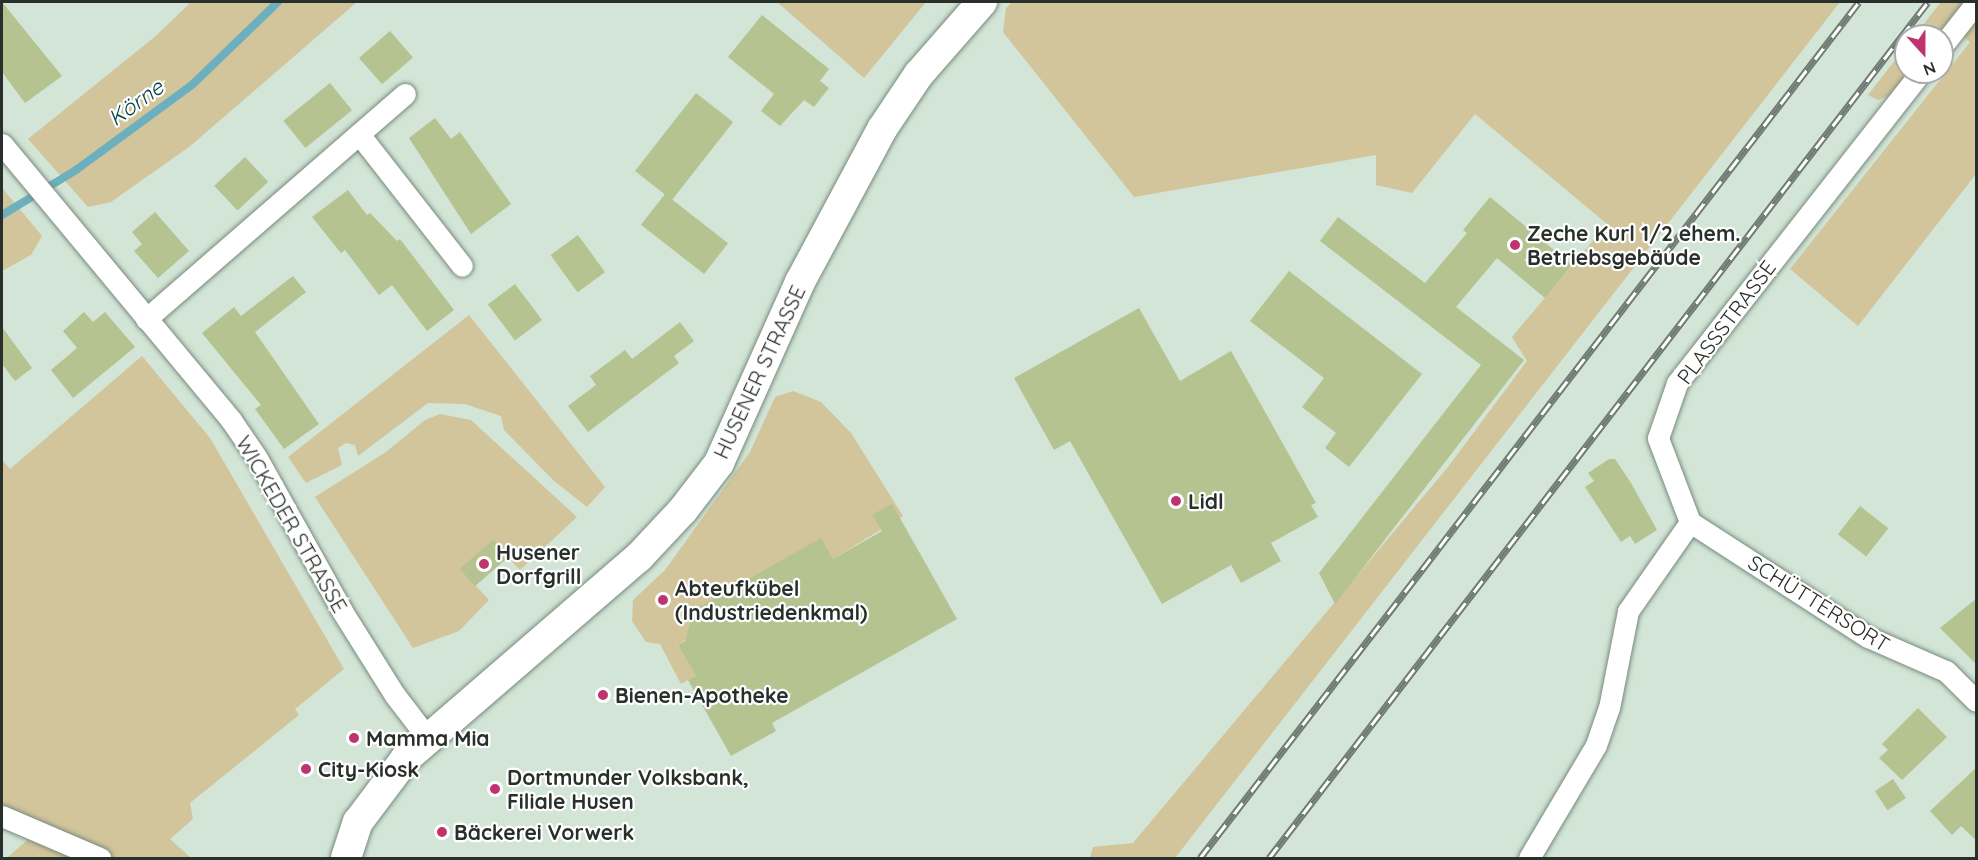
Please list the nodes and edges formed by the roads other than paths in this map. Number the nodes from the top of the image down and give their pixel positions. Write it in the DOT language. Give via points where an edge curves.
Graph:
graph roads {
  1 [pos="982,2"];
  2 [pos="1977,3"];
  3 [pos="1954,31"];
  4 [pos="1912,84"];
  5 [pos="405,94"];
  6 [pos="359,134"];
  7 [pos="2,144"];
  8 [pos="462,266"];
  9 [pos="146,319"];
  10 [pos="1690,522"];
  11 [pos="1977,701"];
  12 [pos="427,737"];
  13 [pos="2,816"];
  14 [pos="100,858"];
  15 [pos="346,858"];
  16 [pos="1529,858"];
  1 -- 12 [label="street, HUSENER STRASSE" via="919,75 882,129 800,282 719,463 683,510 606,588"];
  2 -- 3 [label="street"];
  4 -- 10 [label="street, PLASSSTRASSE" via="1677,383 1658,438"];
  5 -- 6 [label="street"];
  6 -- 8 [label="street"];
  6 -- 9 [label="street"];
  7 -- 9 [label="street, WICKEDER STRASSE"];
  9 -- 12 [label="street, WICKEDER STRASSE" via="231,420 257,458 342,611 394,694"];
  10 -- 11 [label="street, SCHÜTTERSORT" via="1868,637 1946,671"];
  10 -- 16 [label="street" via="1628,610 1610,708 1596,745"];
  12 -- 15 [label="street, HUSENER STRASSE" via="369,806 351,838"];
  13 -- 14 [label="street"];
}
